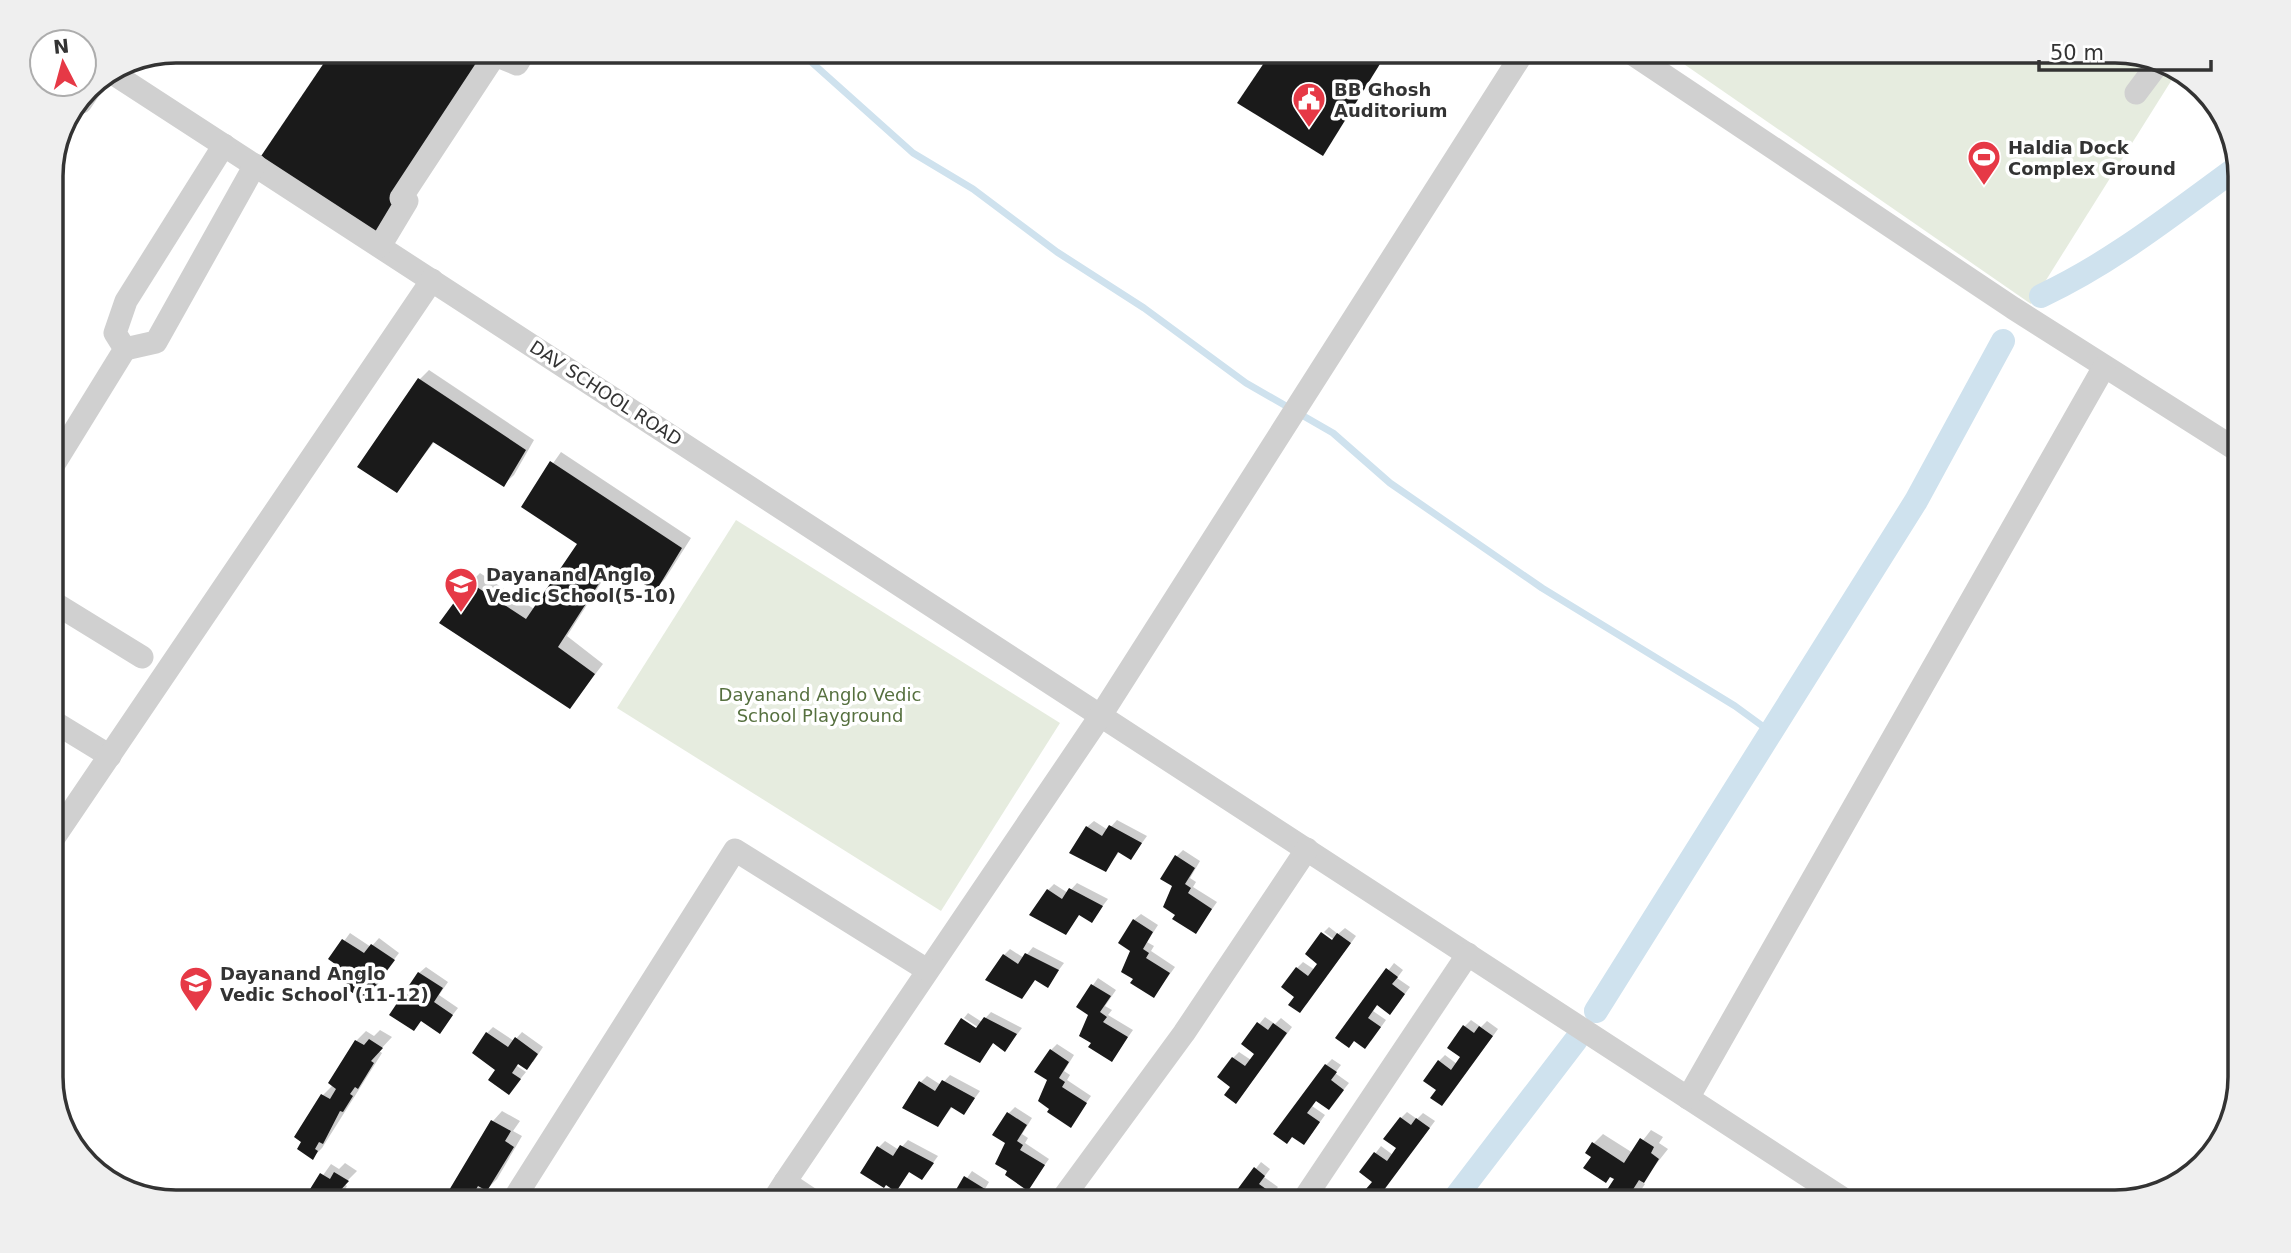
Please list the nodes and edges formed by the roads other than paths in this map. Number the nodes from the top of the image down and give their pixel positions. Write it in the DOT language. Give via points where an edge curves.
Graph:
graph roads {
  1 [pos="490,63"];
  2 [pos="1516,63"];
  3 [pos="1646,63"];
  4 [pos="2153,70"];
  5 [pos="121,78"];
  6 [pos="2136,93"];
  7 [pos="223,145"];
  8 [pos="255,165"];
  9 [pos="380,246"];
  10 [pos="432,280"];
  11 [pos="125,349"];
  12 [pos="2104,367"];
  13 [pos="2228,445"];
  14 [pos="63,450"];
  15 [pos="63,608"];
  16 [pos="142,657"];
  17 [pos="1101,715"];
  18 [pos="63,727"];
  19 [pos="110,756"];
  20 [pos="63,825"];
  21 [pos="1307,849"];
  22 [pos="1468,954"];
  23 [pos="927,970"];
  24 [pos="1688,1098"];
  25 [pos="785,1182"];
  26 [pos="520,1190"];
  27 [pos="780,1190"];
  28 [pos="797,1190"];
  29 [pos="1069,1190"];
  30 [pos="1310,1190"];
  31 [pos="1830,1190"];
  1 -- 9 [label="street" via="401,198 407,201"];
  2 -- 17 [label="street"];
  3 -- 12 [label="street"];
  4 -- 6 [label="street"];
  5 -- 7 [label="street, DAV SCHOOL ROAD"];
  7 -- 8 [label="street, DAV SCHOOL ROAD"];
  7 -- 11 [label="street" via="126,302 115,332"];
  8 -- 9 [label="street, DAV SCHOOL ROAD"];
  8 -- 11 [label="street" via="156,342"];
  9 -- 10 [label="street, DAV SCHOOL ROAD"];
  10 -- 17 [label="street, DAV SCHOOL ROAD"];
  10 -- 19 [label="street"];
  11 -- 14 [label="street"];
  12 -- 13 [label="street"];
  12 -- 24 [label="street"];
  15 -- 16 [label="street"];
  17 -- 21 [label="street, DAV SCHOOL ROAD"];
  17 -- 23 [label="street"];
  18 -- 19 [label="street"];
  19 -- 20 [label="street"];
  21 -- 22 [label="street, DAV SCHOOL ROAD"];
  21 -- 29 [label="street" via="1184,1033"];
  22 -- 24 [label="street, DAV SCHOOL ROAD"];
  22 -- 30 [label="street"];
  23 -- 25 [label="street"];
  23 -- 26 [label="street" via="734,850"];
  24 -- 31 [label="street, DAV SCHOOL ROAD"];
  25 -- 27 [label="street"];
  25 -- 28 [label="street"];
}
